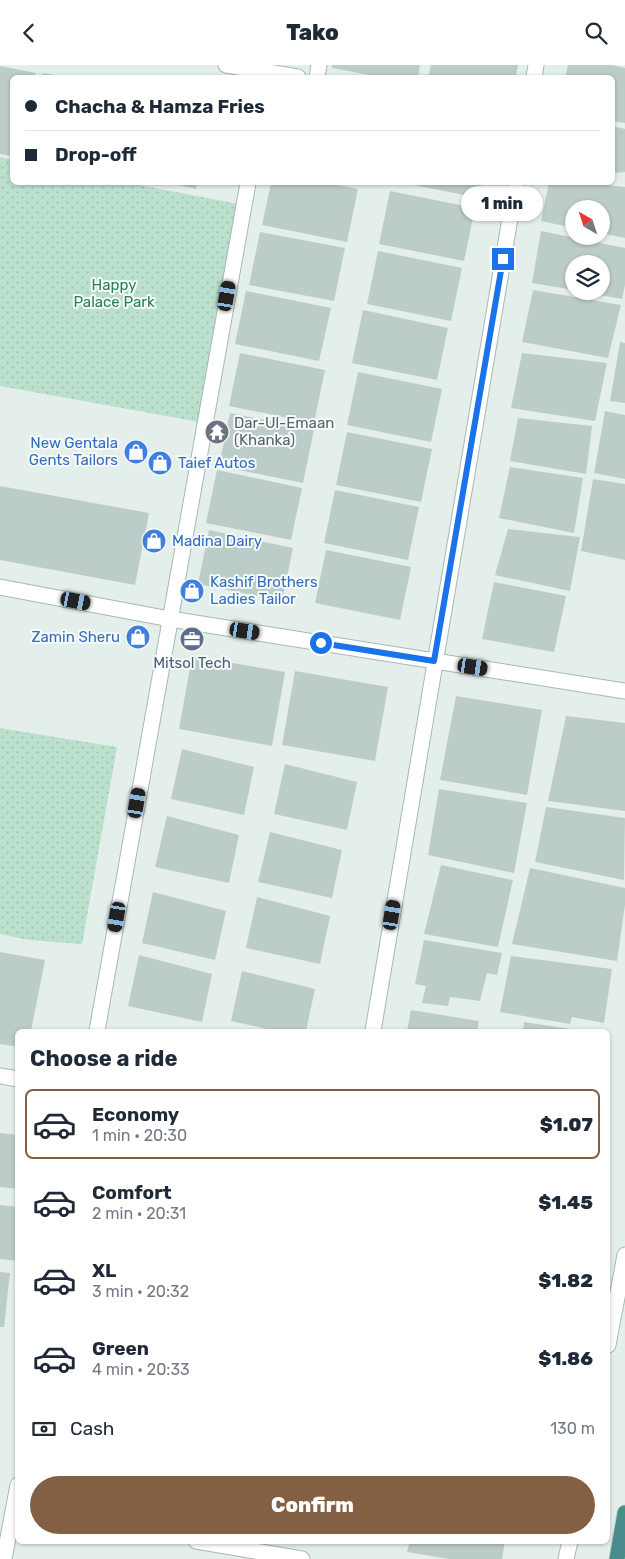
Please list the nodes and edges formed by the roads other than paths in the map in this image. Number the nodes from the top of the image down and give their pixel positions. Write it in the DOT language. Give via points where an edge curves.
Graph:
graph roads {
  1 [pos="226,65"];
  2 [pos="267,75"];
  3 [pos="248,185"];
  4 [pos="516,185"];
  5 [pos="0,587"];
  6 [pos="170,619"];
  7 [pos="434,661"];
  8 [pos="625,691"];
  9 [pos="97,1029"];
  10 [pos="373,1029"];
  11 [pos="0,1076"];
  12 [pos="15,1078"];
  13 [pos="625,1255"];
  14 [pos="610,1334"];
  15 [pos="15,1512"];
  16 [pos="625,1513"];
  17 [pos="230,1544"];
  18 [pos="569,1544"];
  19 [pos="286,1549"];
  20 [pos="4,1559"];
  21 [pos="302,1559"];
  22 [pos="566,1559"];
  23 [pos="617,1559"];
  1 -- 2 [label="street"];
  3 -- 6 [label="street"];
  4 -- 7 [label="street"];
  5 -- 6 [label="street"];
  6 -- 7 [label="street"];
  6 -- 9 [label="street"];
  7 -- 8 [label="street"];
  7 -- 10 [label="street"];
  11 -- 12 [label="street"];
  13 -- 14 [label="street"];
  15 -- 20 [label="street"];
  16 -- 23 [label="highway"];
  17 -- 19 [label="street"];
  18 -- 22 [label="street"];
  19 -- 21 [label="street"];
}
